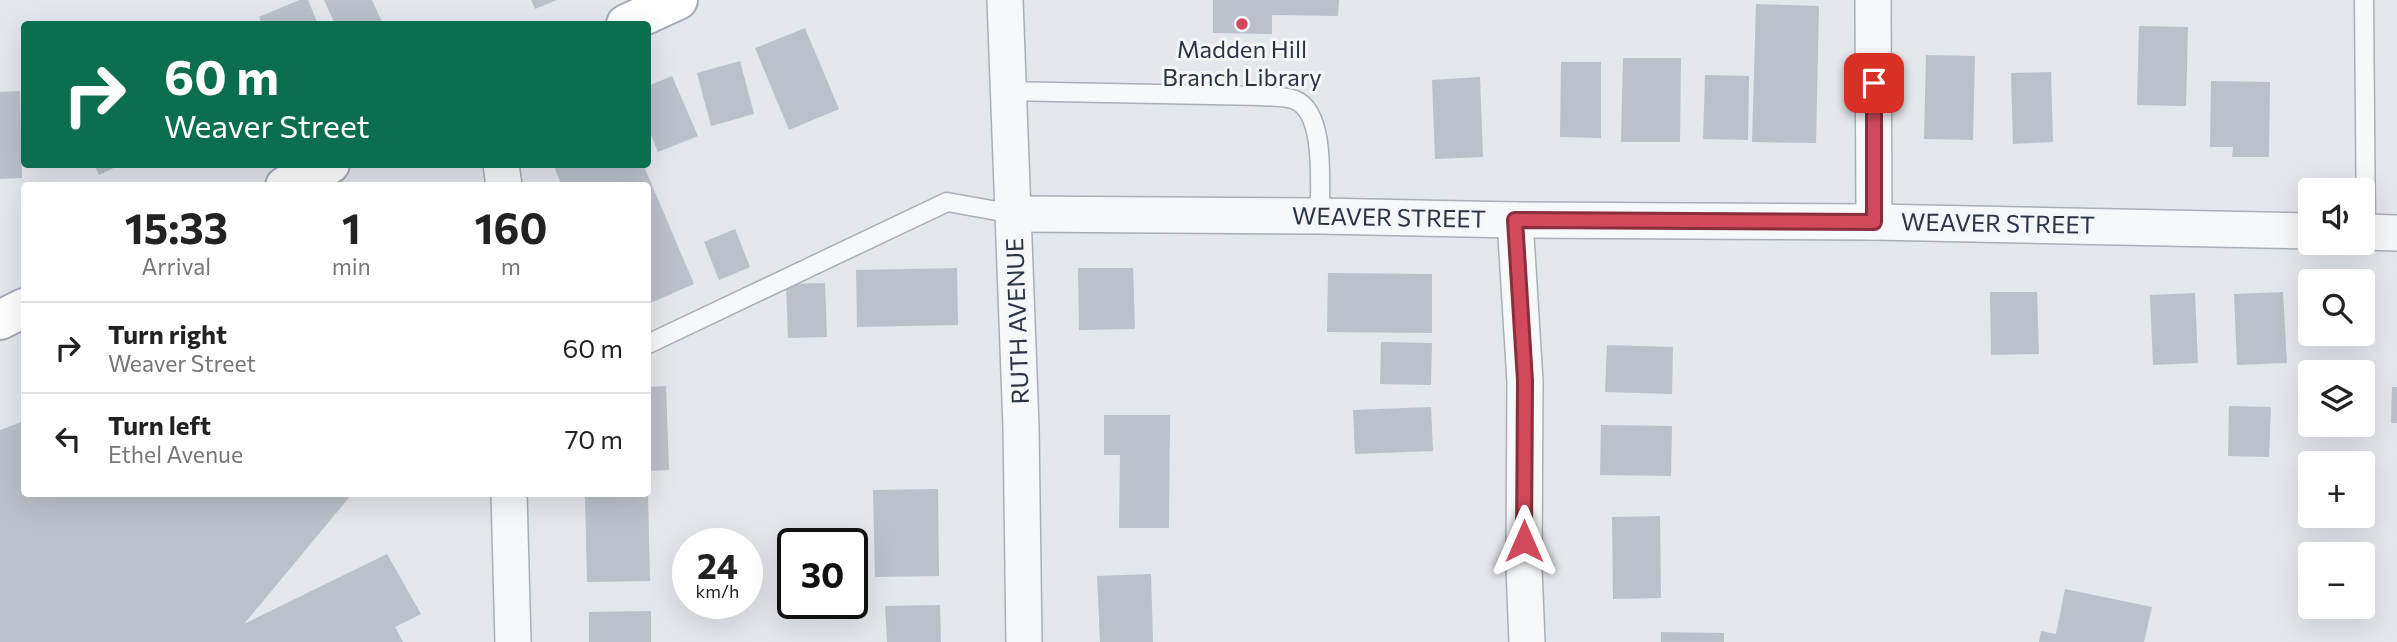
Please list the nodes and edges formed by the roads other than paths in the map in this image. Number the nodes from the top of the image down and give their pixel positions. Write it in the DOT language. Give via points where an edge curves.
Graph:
graph roads {
  1 [pos="678,0"];
  2 [pos="1005,0"];
  3 [pos="1873,0"];
  4 [pos="2364,0"];
  5 [pos="632,21"];
  6 [pos="1009,91"];
  7 [pos="322,168"];
  8 [pos="2372,178"];
  9 [pos="293,182"];
  10 [pos="1014,214"];
  11 [pos="1320,216"];
  12 [pos="1515,220"];
  13 [pos="1874,222"];
  14 [pos="2298,231"];
  15 [pos="21,310"];
  16 [pos="0,320"];
  17 [pos="651,343"];
  18 [pos="509,497"];
  19 [pos="513,642"];
  20 [pos="1024,642"];
  21 [pos="1527,642"];
  1 -- 5 [label="main road"];
  2 -- 6 [label="street, RUTH AVENUE"];
  3 -- 13 [label="street"];
  4 -- 8 [label="lane"];
  6 -- 10 [label="street, RUTH AVENUE"];
  6 -- 11 [label="lane" via="1295,100 1308,110 1318,131"];
  7 -- 9 [label="main road"];
  10 -- 11 [label="street, WEAVER STREET"];
  10 -- 17 [label="lane" via="947,202"];
  10 -- 20 [label="street, RUTH AVENUE"];
  11 -- 12 [label="street, WEAVER STREET"];
  12 -- 13 [label="street, WEAVER STREET"];
  12 -- 21 [label="street" via="1525,381"];
  13 -- 14 [label="street, WEAVER STREET"];
  15 -- 16 [label="main road"];
  18 -- 19 [label="street"];
}
